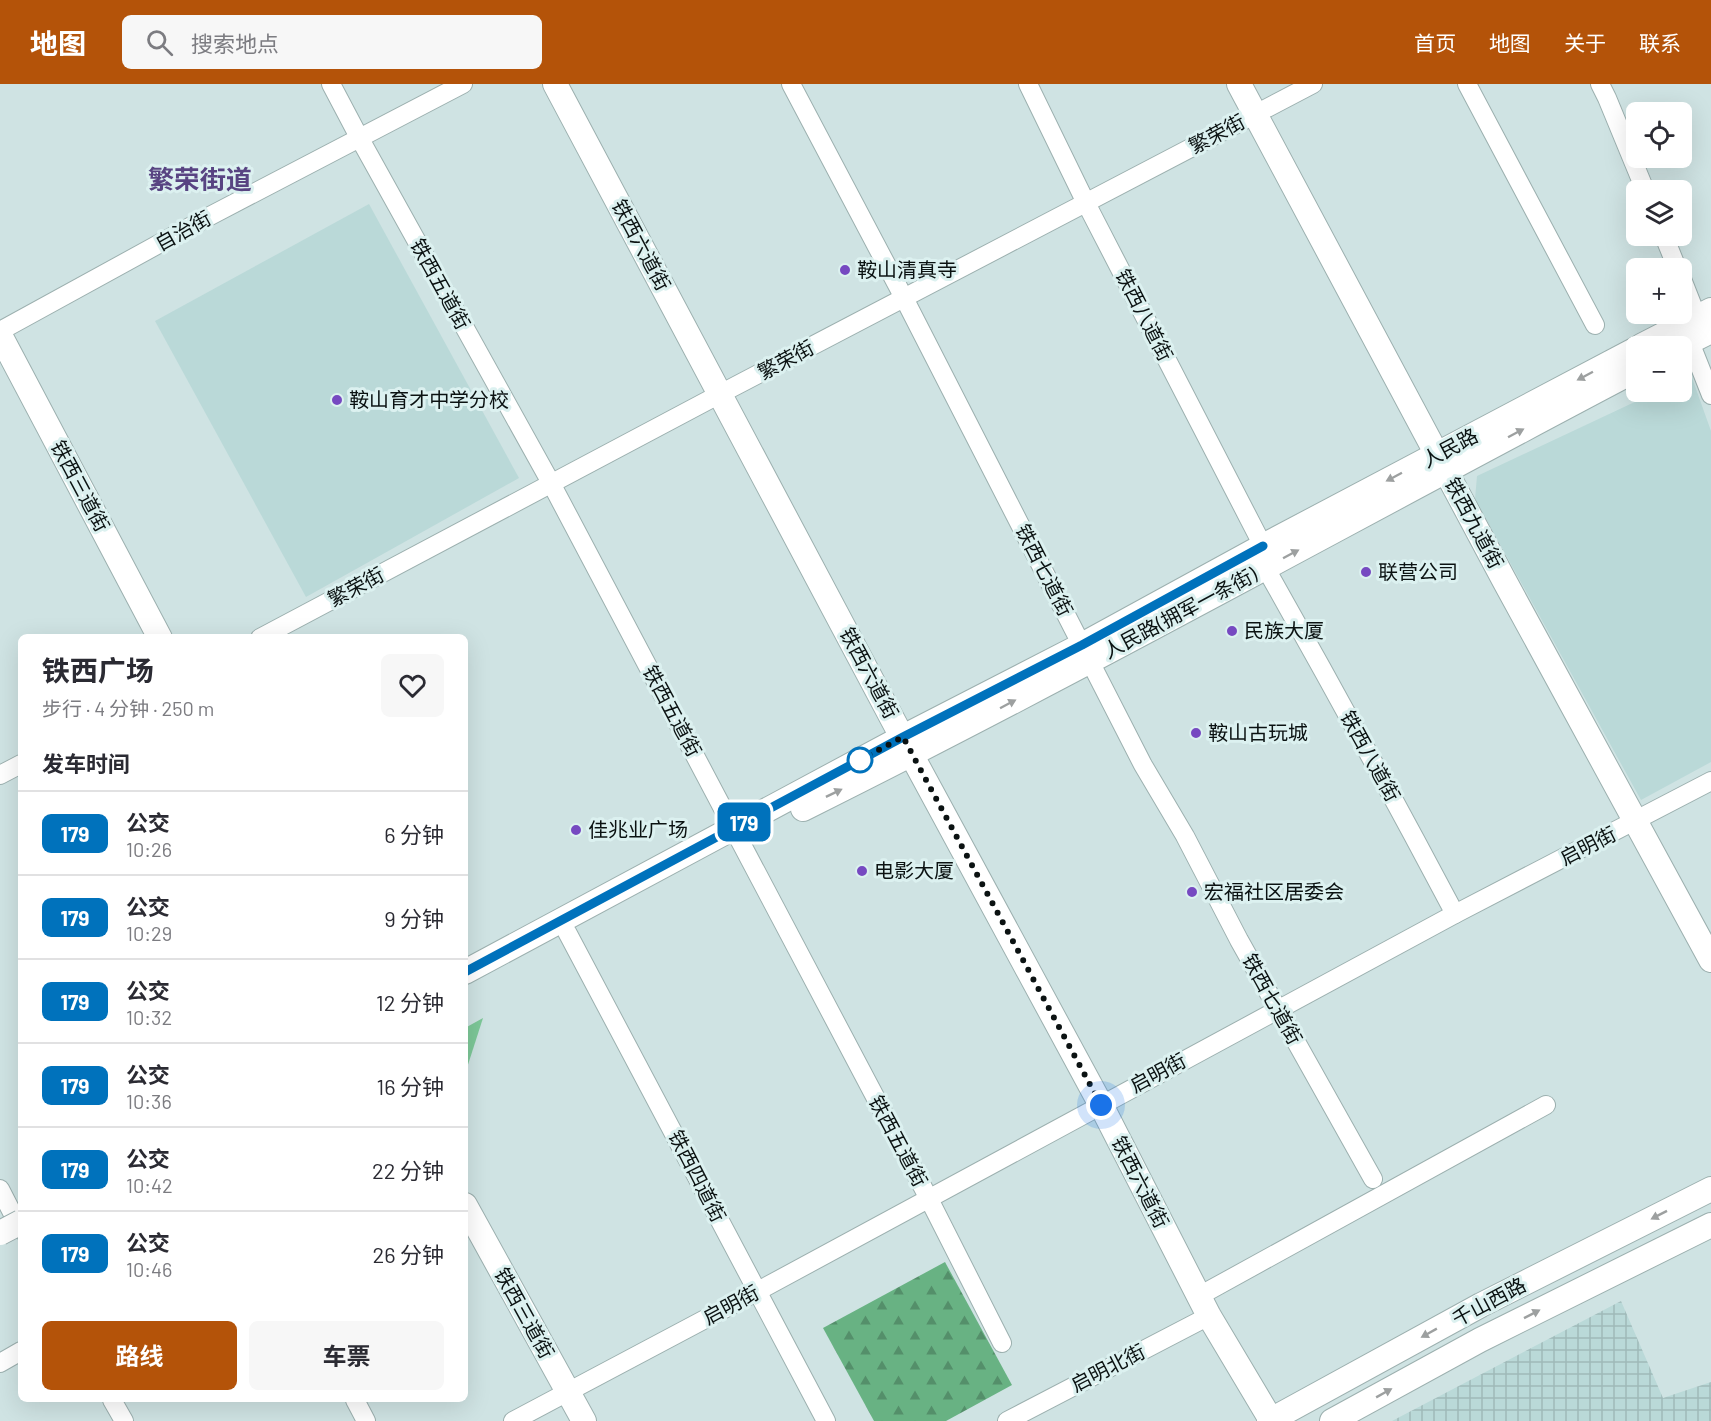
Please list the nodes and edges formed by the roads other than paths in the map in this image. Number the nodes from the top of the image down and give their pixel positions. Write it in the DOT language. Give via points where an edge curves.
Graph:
graph roads {
  1 [pos="331,84"];
  2 [pos="463,84"];
  3 [pos="555,84"];
  4 [pos="791,84"];
  5 [pos="1028,84"];
  6 [pos="1239,84"];
  7 [pos="1313,84"];
  8 [pos="1467,84"];
  9 [pos="1600,84"];
  10 [pos="1255,114"];
  11 [pos="360,139"];
  12 [pos="1641,180"];
  13 [pos="1086,203"];
  14 [pos="904,298"];
  15 [pos="1692,310"];
  16 [pos="1595,325"];
  17 [pos="1698,329"];
  18 [pos="0,333"];
  19 [pos="1675,336"];
  20 [pos="1626,355"];
  21 [pos="1626,375"];
  22 [pos="720,394"];
  23 [pos="1711,395"];
  24 [pos="1441,462"];
  25 [pos="552,483"];
  26 [pos="1264,557"];
  27 [pos="158,634"];
  28 [pos="268,634"];
  29 [pos="1087,653"];
  30 [pos="907,746"];
  31 [pos="18,769"];
  32 [pos="0,775"];
  33 [pos="1711,781"];
  34 [pos="1636,821"];
  35 [pos="736,834"];
  36 [pos="1455,914"];
  37 [pos="567,933"];
  38 [pos="1711,960"];
  39 [pos="468,970"];
  40 [pos="468,982"];
  41 [pos="1277,1009"];
  42 [pos="1101,1105"];
  43 [pos="1546,1106"];
  44 [pos="1373,1179"];
  45 [pos="0,1189"];
  46 [pos="1711,1189"];
  47 [pos="928,1197"];
  48 [pos="468,1210"];
  49 [pos="18,1224"];
  50 [pos="18,1224"];
  51 [pos="1711,1225"];
  52 [pos="0,1233"];
  53 [pos="758,1291"];
  54 [pos="1204,1306"];
  55 [pos="1002,1343"];
  56 [pos="18,1353"];
  57 [pos="0,1363"];
  58 [pos="568,1391"];
  59 [pos="113,1402"];
  60 [pos="357,1402"];
  61 [pos="124,1421"];
  62 [pos="366,1421"];
  63 [pos="513,1421"];
  64 [pos="584,1421"];
  65 [pos="826,1421"];
  66 [pos="1007,1421"];
  67 [pos="1270,1421"];
  68 [pos="1332,1421"];
  1 -- 11 [label="street, 铁西五道街"];
  2 -- 11 [label="street, 自治街"];
  3 -- 22 [label="main road, 铁西六道街"];
  4 -- 14 [label="street, 铁西七道街"];
  5 -- 13 [label="street, 铁西八道街"];
  6 -- 10 [label="main road, 铁西九道街"];
  7 -- 10 [label="street, 繁荣街"];
  8 -- 16 [label="street"];
  9 -- 12 [label="street"];
  10 -- 13 [label="street, 繁荣街"];
  10 -- 24 [label="main road, 铁西九道街"];
  11 -- 18 [label="street, 自治街" via="208,217"];
  11 -- 25 [label="street, 铁西五道街"];
  13 -- 14 [label="street, 繁荣街"];
  13 -- 26 [label="street, 铁西八道街"];
  14 -- 22 [label="street, 繁荣街"];
  14 -- 29 [label="street, 铁西七道街"];
  15 -- 17 [label="street"];
  17 -- 19 [label="main road"];
  17 -- 23 [label="street"];
  18 -- 27 [label="main road, 铁西三道街"];
  20 -- 24 [label="main road, 人民路, one-way"];
  24 -- 21 [label="main road, 人民路(拥军一条街), one-way"];
  22 -- 25 [label="street, 繁荣街"];
  22 -- 30 [label="main road, 铁西六道街"];
  24 -- 26 [label="main road, 人民路(拥军一条街)"];
  24 -- 34 [label="main road, 铁西九道街"];
  25 -- 28 [label="street, 繁荣街"];
  25 -- 35 [label="street, 铁西五道街"];
  26 -- 29 [label="main road, 人民路(拥军一条街)"];
  26 -- 36 [label="street, 铁西八道街"];
  29 -- 30 [label="main road, 人民路(拥军一条街)"];
  29 -- 41 [label="street, 铁西七道街" via="1143,765"];
  30 -- 35 [label="main road, 人民路(拥军一条街)"];
  30 -- 42 [label="main road, 铁西六道街"];
  31 -- 32 [label="street"];
  33 -- 34 [label="street, 启明街"];
  34 -- 36 [label="street, 启明街"];
  34 -- 38 [label="main road, 铁西九道街"];
  35 -- 37 [label="main road, 人民路(拥军一条街)"];
  35 -- 39 [label="main road"];
  35 -- 47 [label="street, 铁西五道街"];
  36 -- 41 [label="street, 启明街"];
  37 -- 40 [label="main road, 人民路(拥军一条街)"];
  37 -- 53 [label="street, 铁西四道街"];
  41 -- 42 [label="street, 启明街"];
  41 -- 44 [label="street, 铁西七道街"];
  42 -- 47 [label="street, 启明街"];
  42 -- 54 [label="main road, 铁西六道街"];
  43 -- 54 [label="street, 启明北街"];
  45 -- 49 [label="street"];
  46 -- 67 [label="main road, 千山西路, one-way" via="1481,1305"];
  47 -- 53 [label="street, 启明街"];
  47 -- 55 [label="street, 铁西五道街"];
  48 -- 58 [label="main road, 铁西三道街"];
  50 -- 52 [label="main road, bridge"];
  68 -- 51 [label="main road, 千山西路, one-way" via="1480,1341"];
  53 -- 58 [label="street, 启明街"];
  53 -- 65 [label="street, 铁西四道街"];
  54 -- 66 [label="street, 启明北街"];
  54 -- 67 [label="main road, 铁西六道街"];
  56 -- 57 [label="street"];
  58 -- 63 [label="street, 启明街"];
  58 -- 64 [label="main road, 铁西三道街"];
  59 -- 61 [label="street"];
  60 -- 62 [label="street"];
}
